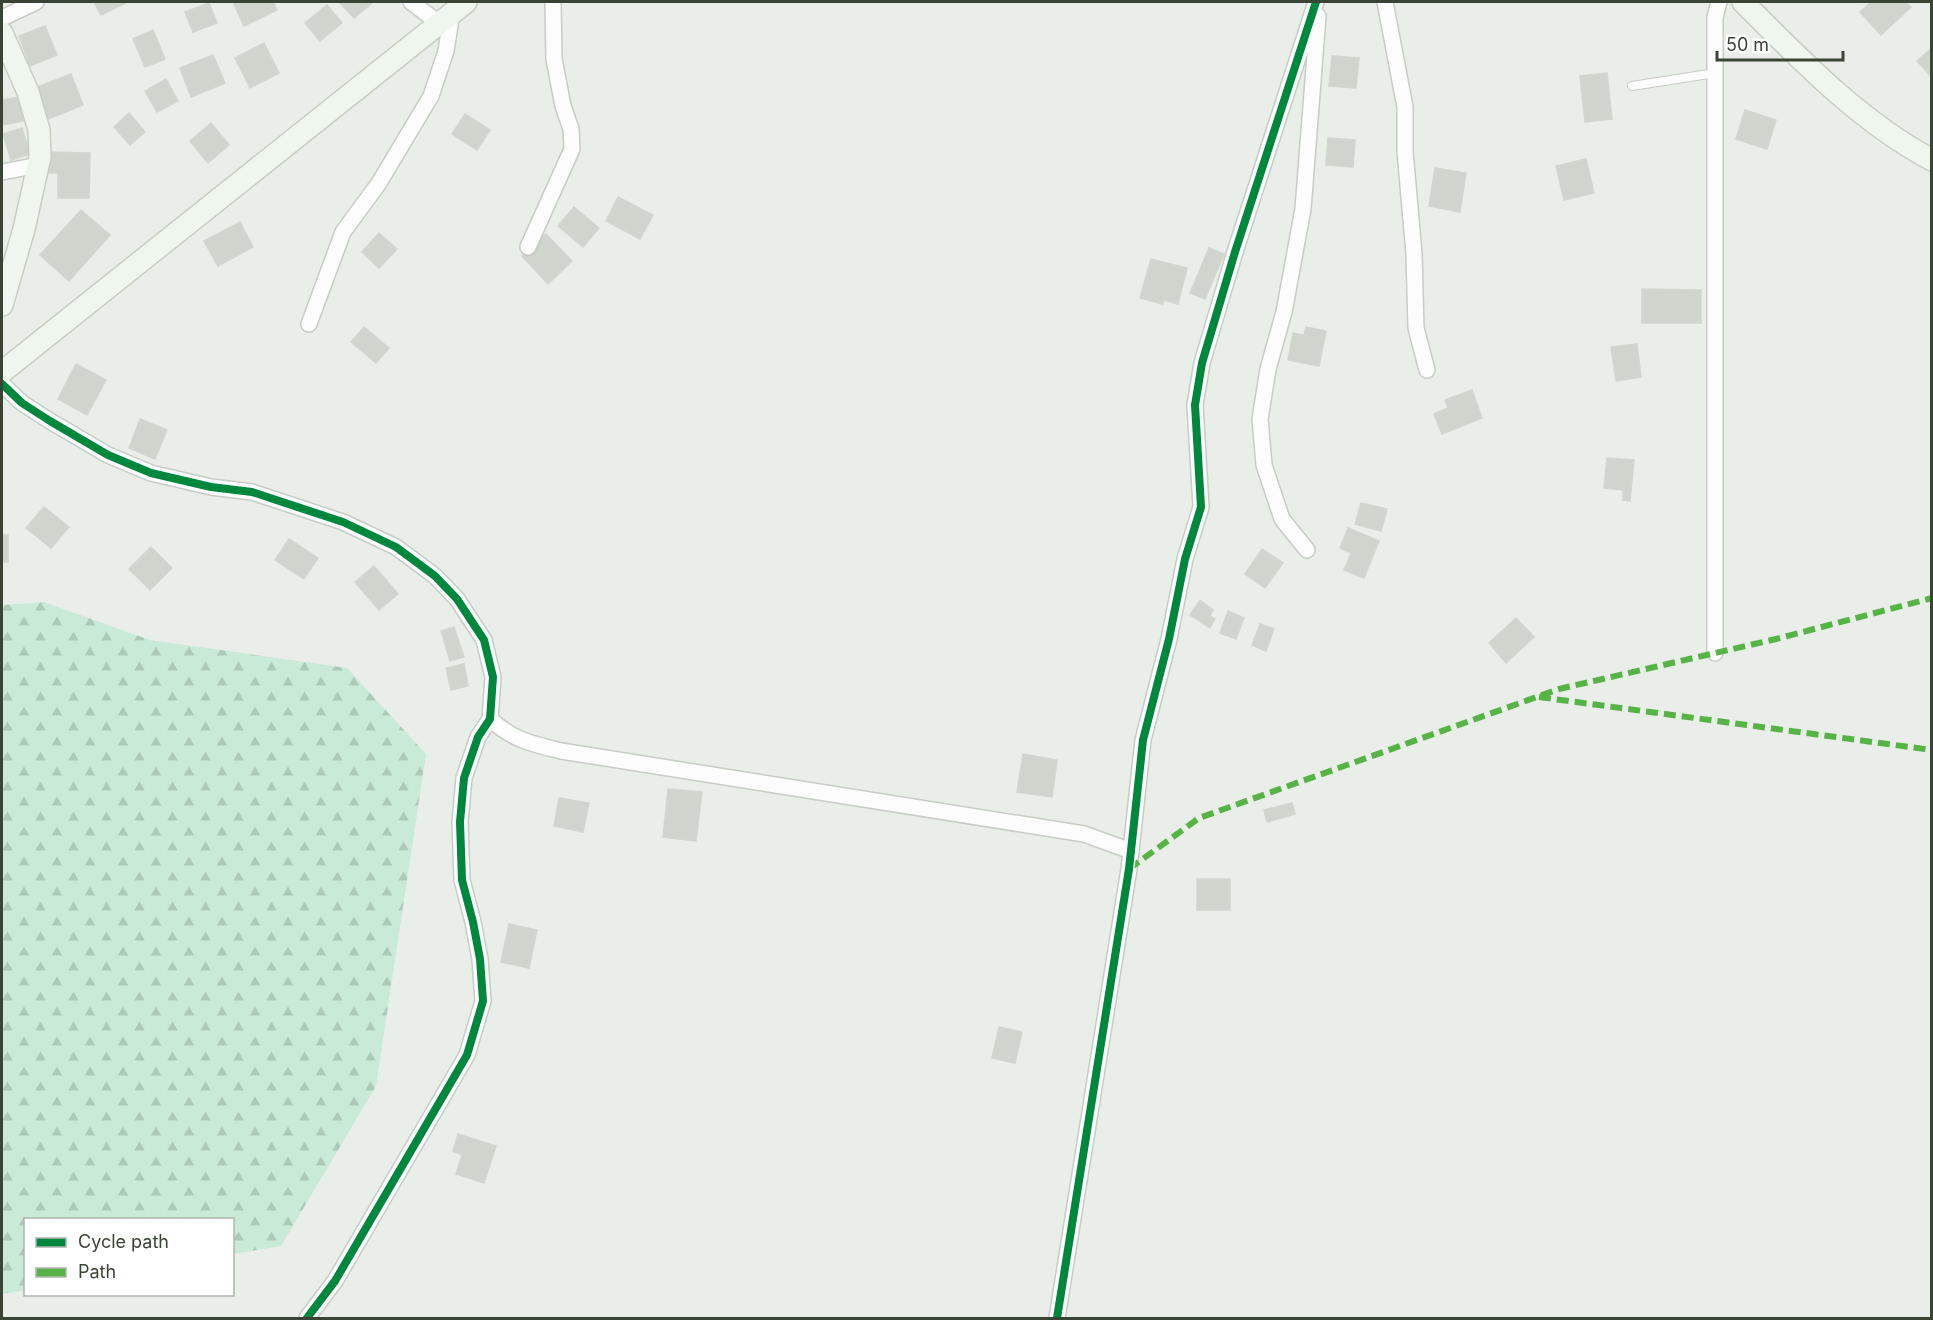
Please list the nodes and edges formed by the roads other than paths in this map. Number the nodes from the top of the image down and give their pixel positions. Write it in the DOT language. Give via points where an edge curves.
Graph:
graph roads {
  1 [pos="36,2"];
  2 [pos="411,2"];
  3 [pos="553,2"];
  4 [pos="1318,2"];
  5 [pos="1385,2"];
  6 [pos="1719,2"];
  7 [pos="1743,2"];
  8 [pos="445,11"];
  9 [pos="2,18"];
  10 [pos="2,33"];
  11 [pos="1715,73"];
  12 [pos="1632,86"];
  13 [pos="1932,160"];
  14 [pos="39,165"];
  15 [pos="2,172"];
  16 [pos="528,247"];
  17 [pos="2,305"];
  18 [pos="309,324"];
  19 [pos="1427,370"];
  20 [pos="2,372"];
  21 [pos="2,384"];
  22 [pos="1307,550"];
  23 [pos="1714,653"];
  24 [pos="490,719"];
  25 [pos="1131,851"];
  26 [pos="307,1318"];
  27 [pos="1057,1318"];
  1 -- 9 [label="street"];
  2 -- 8 [label="street"];
  3 -- 16 [label="street" via="554,59 571,129 572,150"];
  4 -- 22 [label="street" via="1303,209 1260,419 1264,465 1282,519"];
  4 -- 25 [label="street" via="1238,241 1202,363 1195,405 1201,507 1143,740"];
  5 -- 19 [label="street" via="1405,107 1416,328"];
  6 -- 11 [label="street" via="1715,17"];
  7 -- 13 [label="main road" via="1851,105 1890,136"];
  8 -- 18 [label="street" via="446,51 431,96 379,183 343,232"];
  8 -- 20 [label="main road"];
  10 -- 14 [label="main road" via="31,102 40,142"];
  11 -- 12 [label="lane"];
  11 -- 23 [label="street"];
  14 -- 15 [label="street"];
  14 -- 17 [label="main road"];
  21 -- 24 [label="street" via="50,421 108,455 151,473 211,488 252,492 343,522 396,547 435,576 457,599 484,639 493,677"];
  24 -- 25 [label="street" via="520,740 561,751 1084,834"];
  24 -- 26 [label="street" via="478,736 464,778 460,822 462,880 477,941 483,1001 476,1030 467,1055 393,1185 335,1281"];
  25 -- 27 [label="street"];
}
